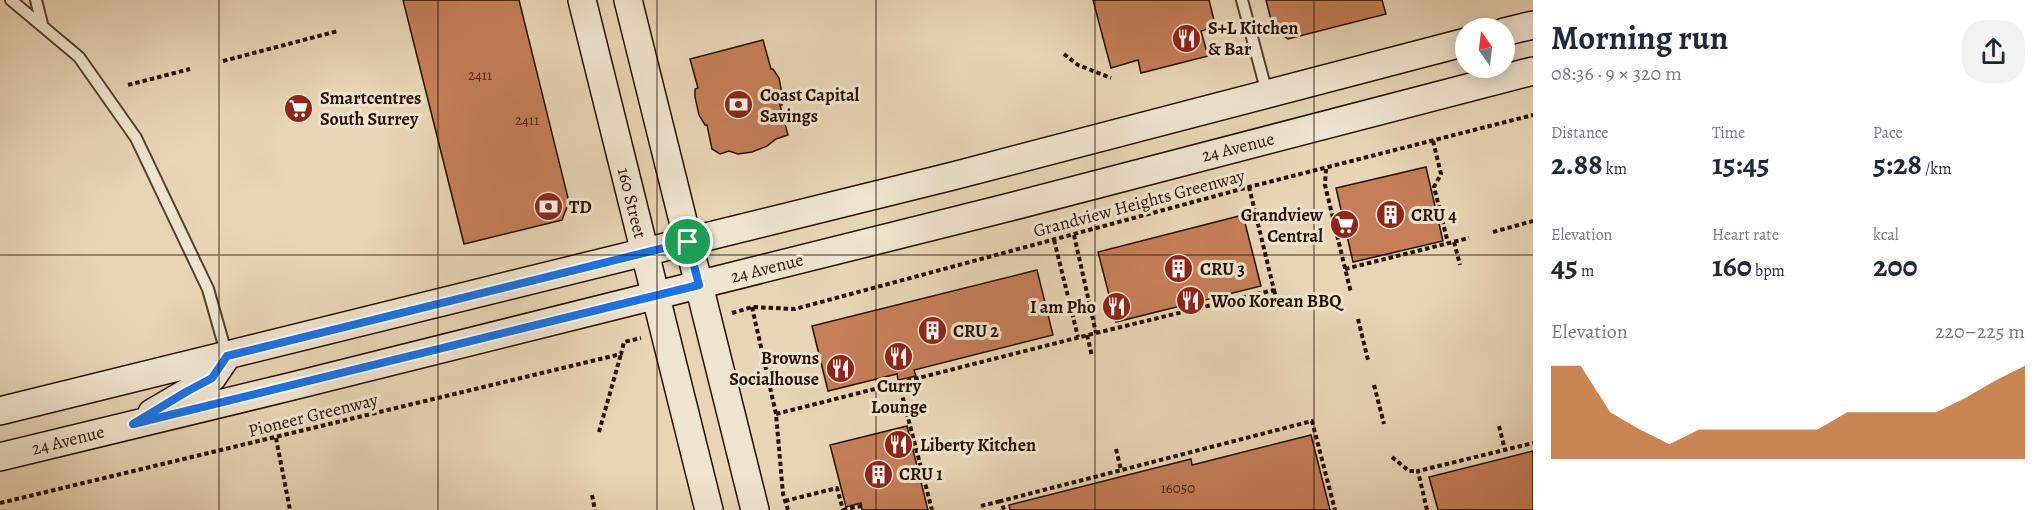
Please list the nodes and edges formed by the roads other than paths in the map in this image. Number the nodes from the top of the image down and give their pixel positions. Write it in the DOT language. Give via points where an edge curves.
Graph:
graph roads {
  1 [pos="11,0"];
  2 [pos="36,0"];
  3 [pos="582,0"];
  4 [pos="1242,0"];
  5 [pos="631,1"];
  6 [pos="42,24"];
  7 [pos="1533,25"];
  8 [pos="1515,29"];
  9 [pos="1455,45"];
  10 [pos="1533,71"];
  11 [pos="1267,93"];
  12 [pos="688,242"];
  13 [pos="645,253"];
  14 [pos="699,285"];
  15 [pos="655,296"];
  16 [pos="227,356"];
  17 [pos="0,411"];
  18 [pos="133,424"];
  19 [pos="0,457"];
  20 [pos="709,510"];
  21 [pos="755,510"];
  1 -- 6 [label="lane"];
  2 -- 6 [label="lane"];
  3 -- 13 [label="main road, 160 Street"];
  4 -- 11 [label="lane"];
  5 -- 12 [label="main road"];
  6 -- 16 [label="lane" via="79,57 136,138 208,289"];
  7 -- 8 [label="main road"];
  9 -- 11 [label="main road"];
  10 -- 14 [label="main road, 24 Avenue"];
  11 -- 12 [label="main road"];
  12 -- 13 [label="main road"];
  12 -- 14 [label="main road"];
  13 -- 15 [label="main road, 160 Street"];
  13 -- 16 [label="main road"];
  14 -- 15 [label="main road, 24 Avenue"];
  14 -- 21 [label="main road"];
  15 -- 18 [label="main road, 24 Avenue"];
  15 -- 20 [label="main road, 160 Street"];
  16 -- 17 [label="main road"];
  16 -- 18 [label="main road" via="212,378"];
  18 -- 19 [label="main road, 24 Avenue"];
}
